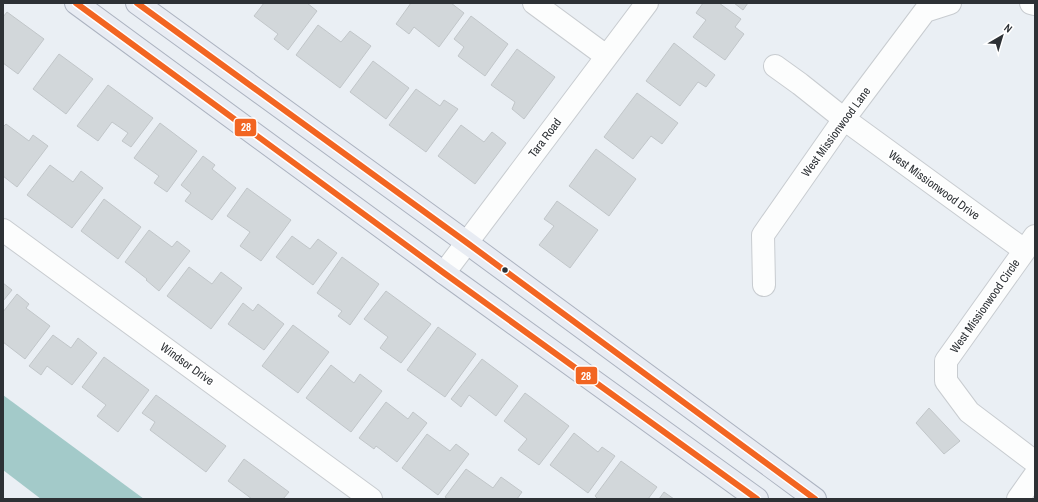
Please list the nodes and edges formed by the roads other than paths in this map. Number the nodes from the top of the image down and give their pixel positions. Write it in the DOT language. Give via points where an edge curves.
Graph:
graph roads {
  1 [pos="76,3"];
  2 [pos="137,3"];
  3 [pos="534,3"];
  4 [pos="647,3"];
  5 [pos="950,3"];
  6 [pos="1030,3"];
  7 [pos="1035,4"];
  8 [pos="606,56"];
  9 [pos="775,66"];
  10 [pos="844,119"];
  11 [pos="3,230"];
  12 [pos="466,242"];
  13 [pos="1029,243"];
  14 [pos="444,273"];
  15 [pos="764,285"];
  16 [pos="1035,462"];
  17 [pos="1035,476"];
  18 [pos="371,499"];
  19 [pos="757,499"];
  20 [pos="815,499"];
  21 [pos="1018,499"];
  1 -- 14 [label="main road"];
  2 -- 12 [label="main road"];
  3 -- 8 [label="street"];
  4 -- 8 [label="street, Tara Road"];
  5 -- 10 [label="street, West Missionwood Lane" via="925,11"];
  6 -- 7 [label="street"];
  8 -- 12 [label="street, Tara Road"];
  9 -- 10 [label="street, West Missionwood Drive"];
  10 -- 13 [label="street, West Missionwood Drive"];
  10 -- 15 [label="street, West Missionwood Lane" via="763,235"];
  11 -- 18 [label="street, Windsor Drive"];
  12 -- 14 [label="street, Tara Road"];
  12 -- 20 [label="main road"];
  13 -- 16 [label="street, West Missionwood Circle" via="946,361 946,381 969,412"];
  14 -- 19 [label="main road"];
  17 -- 21 [label="street"];
}
